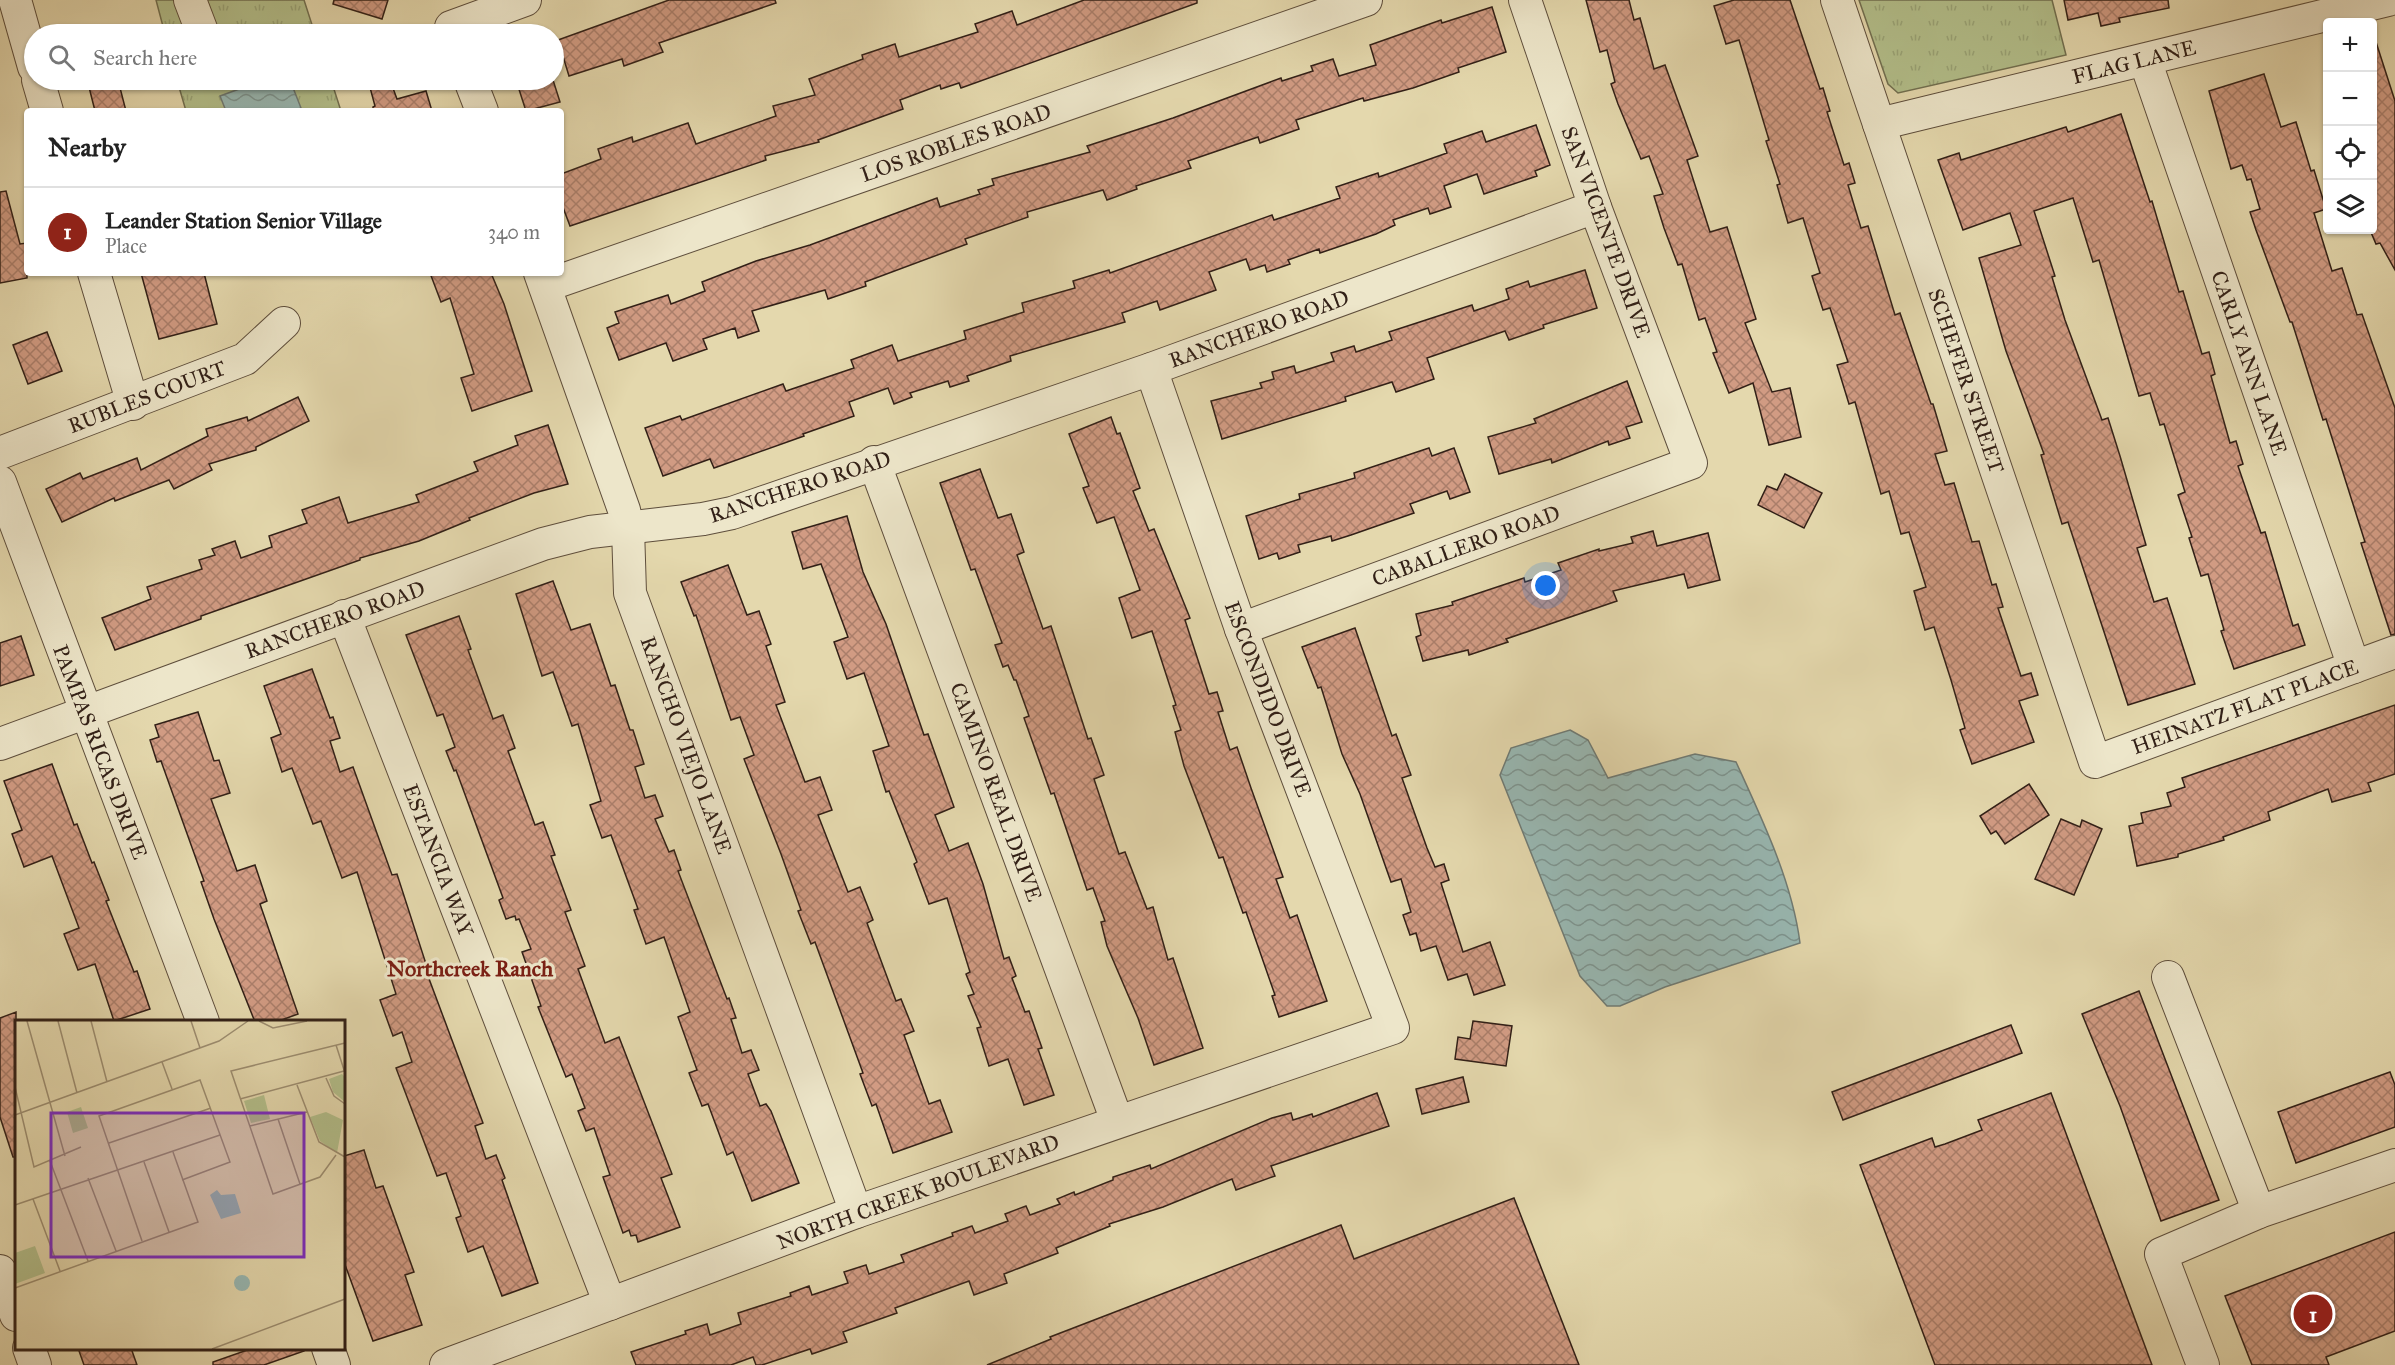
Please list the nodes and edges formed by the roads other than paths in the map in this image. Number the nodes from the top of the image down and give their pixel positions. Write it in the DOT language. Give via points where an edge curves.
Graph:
graph roads {
  1 [pos="15,0"];
  2 [pos="190,0"];
  3 [pos="525,0"];
  4 [pos="1366,0"];
  5 [pos="1525,0"];
  6 [pos="1837,0"];
  7 [pos="2388,0"];
  8 [pos="199,24"];
  9 [pos="469,24"];
  10 [pos="24,32"];
  11 [pos="2145,60"];
  12 [pos="41,90"];
  13 [pos="474,90"];
  14 [pos="46,108"];
  15 [pos="481,108"];
  16 [pos="1879,124"];
  17 [pos="1595,207"];
  18 [pos="564,272"];
  19 [pos="95,276"];
  20 [pos="543,279"];
  21 [pos="284,323"];
  22 [pos="1151,369"];
  23 [pos="133,404"];
  24 [pos="0,453"];
  25 [pos="874,462"];
  26 [pos="1691,463"];
  27 [pos="0,482"];
  28 [pos="628,528"];
  29 [pos="344,616"];
  30 [pos="1241,629"];
  31 [pos="2395,652"];
  32 [pos="2354,667"];
  33 [pos="84,711"];
  34 [pos="0,744"];
  35 [pos="2095,762"];
  36 [pos="2168,977"];
  37 [pos="202,1020"];
  38 [pos="1393,1028"];
  39 [pos="1117,1121"];
  40 [pos="2395,1165"];
  41 [pos="856,1212"];
  42 [pos="2259,1212"];
  43 [pos="0,1271"];
  44 [pos="610,1304"];
  45 [pos="15,1312"];
  46 [pos="30,1350"];
  47 [pos="329,1350"];
  48 [pos="35,1365"];
  49 [pos="334,1365"];
  50 [pos="446,1365"];
  51 [pos="2203,1365"];
  1 -- 10 [label="street"];
  2 -- 8 [label="street"];
  3 -- 9 [label="street"];
  4 -- 18 [label="street, LOS ROBLES ROAD"];
  5 -- 17 [label="street, SAN VICENTE DRIVE"];
  6 -- 16 [label="street, SCHEFER STREET"];
  7 -- 11 [label="street, FLAG LANE"];
  11 -- 16 [label="street, FLAG LANE"];
  11 -- 32 [label="street, CARLY ANN LANE"];
  12 -- 14 [label="street"];
  13 -- 15 [label="street"];
  16 -- 35 [label="street, SCHEFER STREET"];
  17 -- 22 [label="street, RANCHERO ROAD"];
  17 -- 26 [label="street, SAN VICENTE DRIVE"];
  19 -- 23 [label="street"];
  20 -- 28 [label="street, RANCHO VIEJO LANE"];
  21 -- 23 [label="street, RUBLES COURT" via="245,359"];
  22 -- 25 [label="street, RANCHERO ROAD"];
  22 -- 30 [label="street, ESCONDIDO DRIVE"];
  23 -- 24 [label="street, RUBLES COURT"];
  25 -- 28 [label="street, RANCHERO ROAD" via="719,516"];
  25 -- 39 [label="street, CAMINO REAL DRIVE"];
  26 -- 30 [label="street, CABALLERO ROAD"];
  27 -- 33 [label="street, PAMPAS RICAS DRIVE"];
  28 -- 29 [label="street, RANCHERO ROAD" via="590,532 543,544"];
  28 -- 41 [label="street, RANCHO VIEJO LANE" via="630,593"];
  29 -- 33 [label="street, RANCHERO ROAD"];
  29 -- 44 [label="street, ESTANCIA WAY"];
  30 -- 38 [label="street, ESCONDIDO DRIVE"];
  31 -- 32 [label="street, HEINATZ FLAT PLACE"];
  32 -- 35 [label="street, HEINATZ FLAT PLACE"];
  33 -- 34 [label="street, RANCHERO ROAD"];
  33 -- 37 [label="street, PAMPAS RICAS DRIVE"];
  36 -- 42 [label="street"];
  38 -- 39 [label="street, NORTH CREEK BOULEVARD"];
  39 -- 41 [label="street, NORTH CREEK BOULEVARD"];
  40 -- 42 [label="street"];
  41 -- 44 [label="street, NORTH CREEK BOULEVARD"];
  42 -- 51 [label="street" via="2161,1254"];
  43 -- 45 [label="street"];
  44 -- 50 [label="street, NORTH CREEK BOULEVARD"];
  46 -- 48 [label="street"];
  47 -- 49 [label="street"];
}
